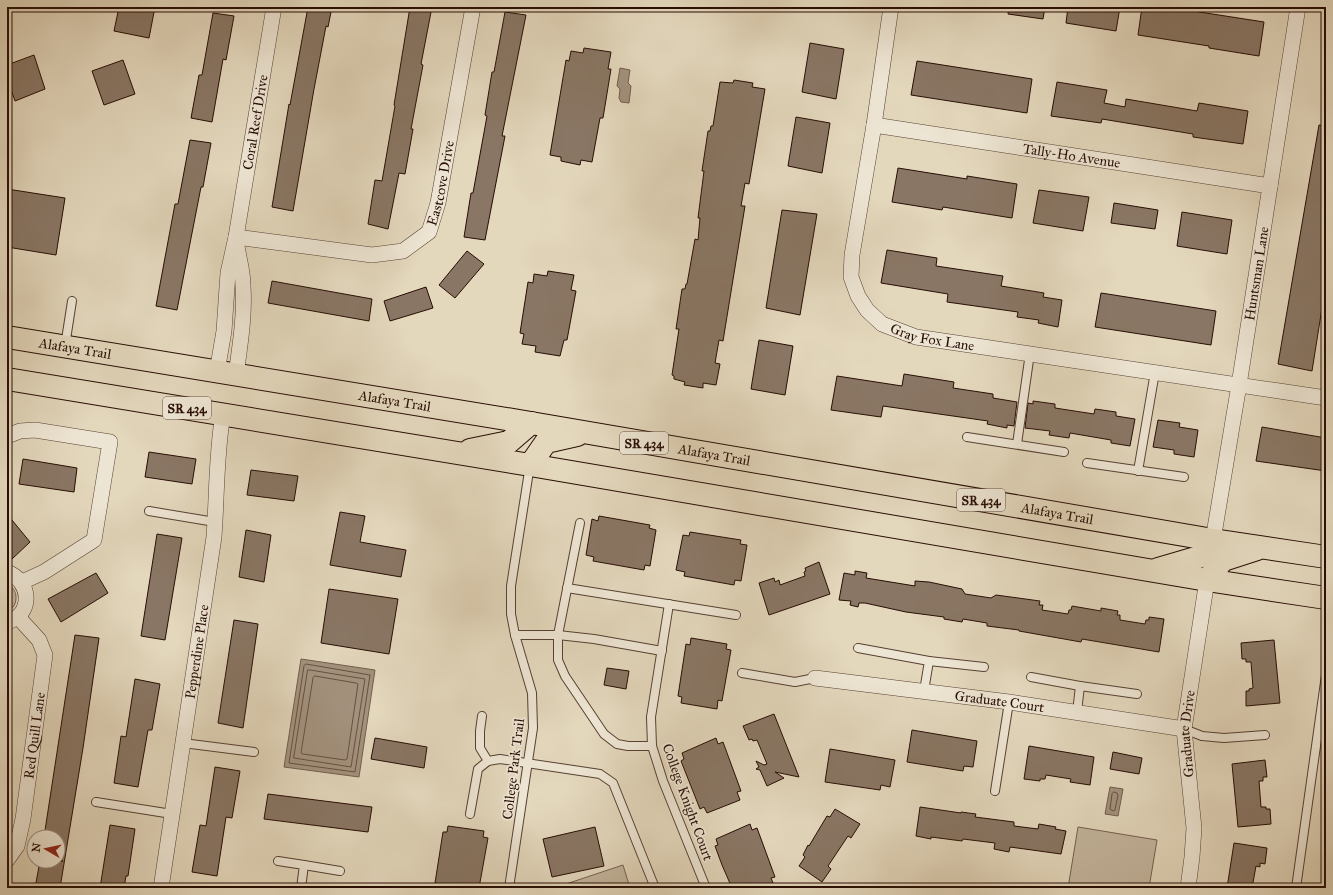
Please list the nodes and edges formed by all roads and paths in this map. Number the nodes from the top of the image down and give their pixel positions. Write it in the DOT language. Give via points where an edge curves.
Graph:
graph roads {
  1 [pos="274,7"];
  2 [pos="473,7"];
  3 [pos="891,7"];
  4 [pos="1298,7"];
  5 [pos="874,125"];
  6 [pos="1270,186"];
  7 [pos="236,237"];
  8 [pos="72,301"];
  9 [pos="7,337"];
  10 [pos="65,347"];
  11 [pos="1030,353"];
  12 [pos="1155,372"];
  13 [pos="227,373"];
  14 [pos="7,379"];
  15 [pos="1239,385"];
  16 [pos="1326,398"];
  17 [pos="223,414"];
  18 [pos="530,423"];
  19 [pos="586,433"];
  20 [pos="7,436"];
  21 [pos="967,437"];
  22 [pos="1017,444"];
  23 [pos="455,452"];
  24 [pos="1064,452"];
  25 [pos="1087,463"];
  26 [pos="530,465"];
  27 [pos="1138,470"];
  28 [pos="1184,477"];
  29 [pos="149,511"];
  30 [pos="215,522"];
  31 [pos="580,523"];
  32 [pos="1213,540"];
  33 [pos="1260,548"];
  34 [pos="1326,557"];
  35 [pos="1153,571"];
  36 [pos="7,572"];
  37 [pos="1207,580"];
  38 [pos="22,582"];
  39 [pos="567,588"];
  40 [pos="1326,598"];
  41 [pos="669,604"];
  42 [pos="736,615"];
  43 [pos="12,619"];
  44 [pos="515,635"];
  45 [pos="558,635"];
  46 [pos="858,648"];
  47 [pos="662,651"];
  48 [pos="929,661"];
  49 [pos="984,668"];
  50 [pos="742,673"];
  51 [pos="1326,675"];
  52 [pos="1031,676"];
  53 [pos="815,678"];
  54 [pos="1080,686"];
  55 [pos="924,692"];
  56 [pos="1137,694"];
  57 [pos="1009,702"];
  58 [pos="1077,712"];
  59 [pos="482,716"];
  60 [pos="1184,728"];
  61 [pos="1265,735"];
  62 [pos="183,743"];
  63 [pos="652,746"];
  64 [pos="254,752"];
  65 [pos="488,761"];
  66 [pos="528,762"];
  67 [pos="996,791"];
  68 [pos="96,802"];
  69 [pos="172,814"];
  70 [pos="470,814"];
  71 [pos="7,860"];
  72 [pos="278,861"];
  73 [pos="304,865"];
  74 [pos="340,871"];
  75 [pos="161,888"];
  76 [pos="301,888"];
  77 [pos="509,888"];
  78 [pos="655,888"];
  79 [pos="706,888"];
  80 [pos="1188,888"];
  81 [pos="1296,888"];
  1 -- 7 [label="street, Coral Reef Drive"];
  2 -- 7 [label="street, Eastcove Drive" via="438,203 429,232 403,251 372,255"];
  3 -- 5 [label="street, Gray Fox Lane"];
  4 -- 6 [label="street, Huntsman Lane"];
  5 -- 6 [label="street, Tally-Ho Avenue"];
  5 -- 11 [label="street, Gray Fox Lane" via="852,255 851,277 867,310 882,324 916,337"];
  6 -- 15 [label="street, Huntsman Lane"];
  7 -- 13 [label="street, Coral Reef Drive" via="244,310 242,332"];
  8 -- 10 [label="lane"];
  9 -- 10 [label="main road, Alafaya Trail / SR 434"];
  10 -- 13 [label="main road, Alafaya Trail / SR 434"];
  11 -- 12 [label="street, Gray Fox Lane"];
  11 -- 22 [label="lane"];
  12 -- 15 [label="street, Gray Fox Lane"];
  12 -- 27 [label="lane"];
  13 -- 18 [label="main road, Alafaya Trail / SR 434"];
  14 -- 17 [label="main road, SR 434"];
  15 -- 16 [label="street, Gray Fox Lane"];
  15 -- 32 [label="street, Huntsman Lane"];
  17 -- 23 [label="main road, SR 434"];
  17 -- 30 [label="street, Pepperdine Place" via="218,451"];
  18 -- 19 [label="main road, Alafaya Trail / SR 434"];
  18 -- 23 [label="main road" via="509,442"];
  19 -- 26 [label="main road" via="546,442"];
  19 -- 32 [label="main road, Alafaya Trail / SR 434"];
  20 -- 38 [label="street" via="20,431 35,430 110,442 94,540 44,572"];
  21 -- 22 [label="lane"];
  22 -- 24 [label="lane"];
  23 -- 26 [label="main road, SR 434"];
  25 -- 27 [label="lane"];
  26 -- 35 [label="main road, SR 434"];
  26 -- 44 [label="lane, College Park Trail" via="511,586 511,614"];
  27 -- 28 [label="lane"];
  29 -- 30 [label="lane"];
  30 -- 62 [label="street, Pepperdine Place"];
  31 -- 39 [label="lane"];
  32 -- 33 [label="main road, Alafaya Trail / SR 434"];
  32 -- 35 [label="main road" via="1199,557"];
  33 -- 34 [label="main road, Alafaya Trail / SR 434"];
  33 -- 37 [label="main road" via="1223,560"];
  35 -- 37 [label="main road, SR 434"];
  36 -- 38 [label="street"];
  37 -- 40 [label="main road, SR 434"];
  37 -- 60 [label="street, Graduate Drive"];
  38 -- 43 [label="street" via="26,604 23,611"];
  39 -- 41 [label="lane"];
  39 -- 45 [label="lane"];
  41 -- 42 [label="lane"];
  41 -- 47 [label="lane, College Knight Court"];
  43 -- 71 [label="street, Red Quill Lane" via="39,640 45,655 18,846"];
  44 -- 45 [label="lane"];
  44 -- 66 [label="lane, College Park Trail" via="532,693 534,728"];
  45 -- 47 [label="lane"];
  45 -- 63 [label="lane" via="558,660 564,676 604,734 617,744"];
  46 -- 48 [label="lane"];
  47 -- 63 [label="lane, College Knight Court" via="651,717"];
  48 -- 49 [label="lane"];
  48 -- 55 [label="lane"];
  50 -- 53 [label="lane" via="795,682"];
  51 -- 81 [label="lane"];
  52 -- 54 [label="lane"];
  53 -- 55 [label="street, Graduate Court"];
  54 -- 56 [label="lane"];
  54 -- 58 [label="lane"];
  55 -- 57 [label="street, Graduate Court"];
  57 -- 58 [label="street, Graduate Court"];
  57 -- 67 [label="lane"];
  58 -- 60 [label="street, Graduate Court"];
  59 -- 65 [label="lane" via="480,748"];
  60 -- 61 [label="lane" via="1202,736 1224,738"];
  60 -- 80 [label="street, Graduate Drive" via="1194,828"];
  62 -- 64 [label="lane"];
  62 -- 69 [label="street, Pepperdine Place"];
  63 -- 79 [label="lane, College Knight Court" via="663,781"];
  65 -- 66 [label="lane" via="500,759"];
  65 -- 70 [label="lane" via="478,769"];
  66 -- 77 [label="lane, College Park Trail"];
  66 -- 78 [label="lane" via="600,774 613,784"];
  68 -- 69 [label="lane"];
  69 -- 75 [label="street, Pepperdine Place"];
  72 -- 73 [label="lane"];
  73 -- 74 [label="lane"];
  73 -- 76 [label="lane"];
}
